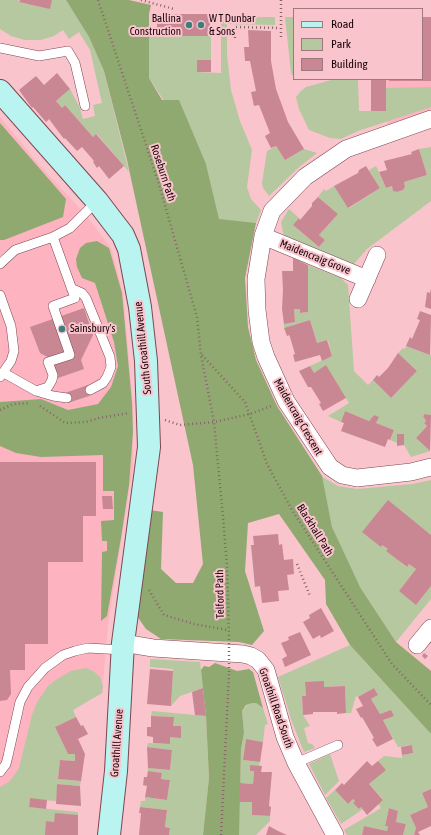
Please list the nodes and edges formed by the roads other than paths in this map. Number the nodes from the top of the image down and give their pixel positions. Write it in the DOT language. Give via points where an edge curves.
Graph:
graph roads {
  1 [pos="0,48"];
  2 [pos="0,91"];
  3 [pos="85,106"];
  4 [pos="431,119"];
  5 [pos="97,201"];
  6 [pos="263,236"];
  7 [pos="53,237"];
  8 [pos="377,255"];
  9 [pos="0,264"];
  10 [pos="367,278"];
  11 [pos="71,288"];
  12 [pos="0,295"];
  13 [pos="358,299"];
  14 [pos="2,375"];
  15 [pos="90,390"];
  16 [pos="36,392"];
  17 [pos="67,398"];
  18 [pos="431,467"];
  19 [pos="431,628"];
  20 [pos="417,645"];
  21 [pos="123,647"];
  22 [pos="338,745"];
  23 [pos="296,763"];
  24 [pos="0,772"];
  25 [pos="109,835"];
  26 [pos="334,835"];
  1 -- 3 [label="lane" via="39,56 68,51 76,63"];
  2 -- 5 [label="street, South Groathill Avenue"];
  4 -- 6 [label="street, Maidencraig Crescent" via="357,144 325,162 288,193 272,211"];
  5 -- 7 [label="lane" via="70,228"];
  5 -- 21 [label="street, South Groathill Avenue" via="123,235 129,249 140,307 146,361 149,447"];
  6 -- 10 [label="street, Maidencraig Grove"];
  6 -- 18 [label="street, Maidencraig Crescent" via="256,279 259,326 266,357 286,401 323,460 338,473 356,478 411,472"];
  7 -- 9 [label="lane" via="15,250"];
  7 -- 11 [label="lane"];
  8 -- 10 [label="street"];
  10 -- 13 [label="street"];
  11 -- 15 [label="lane" via="86,298 110,357 111,367 107,377 103,383"];
  11 -- 16 [label="lane" via="75,298 53,306 70,355 48,362 53,375 52,380 48,387"];
  12 -- 14 [label="lane" via="13,340 12,356"];
  14 -- 16 [label="lane"];
  16 -- 17 [label="lane"];
  19 -- 20 [label="street"];
  21 -- 23 [label="street, Groathill Road South" via="243,654 258,660 266,670 285,737"];
  21 -- 24 [label="lane" via="75,651 54,661 40,672 20,702 6,764"];
  21 -- 25 [label="street, Groathill Avenue" via="116,771"];
  22 -- 23 [label="lane"];
  23 -- 26 [label="street, Groathill Road South"];
}
